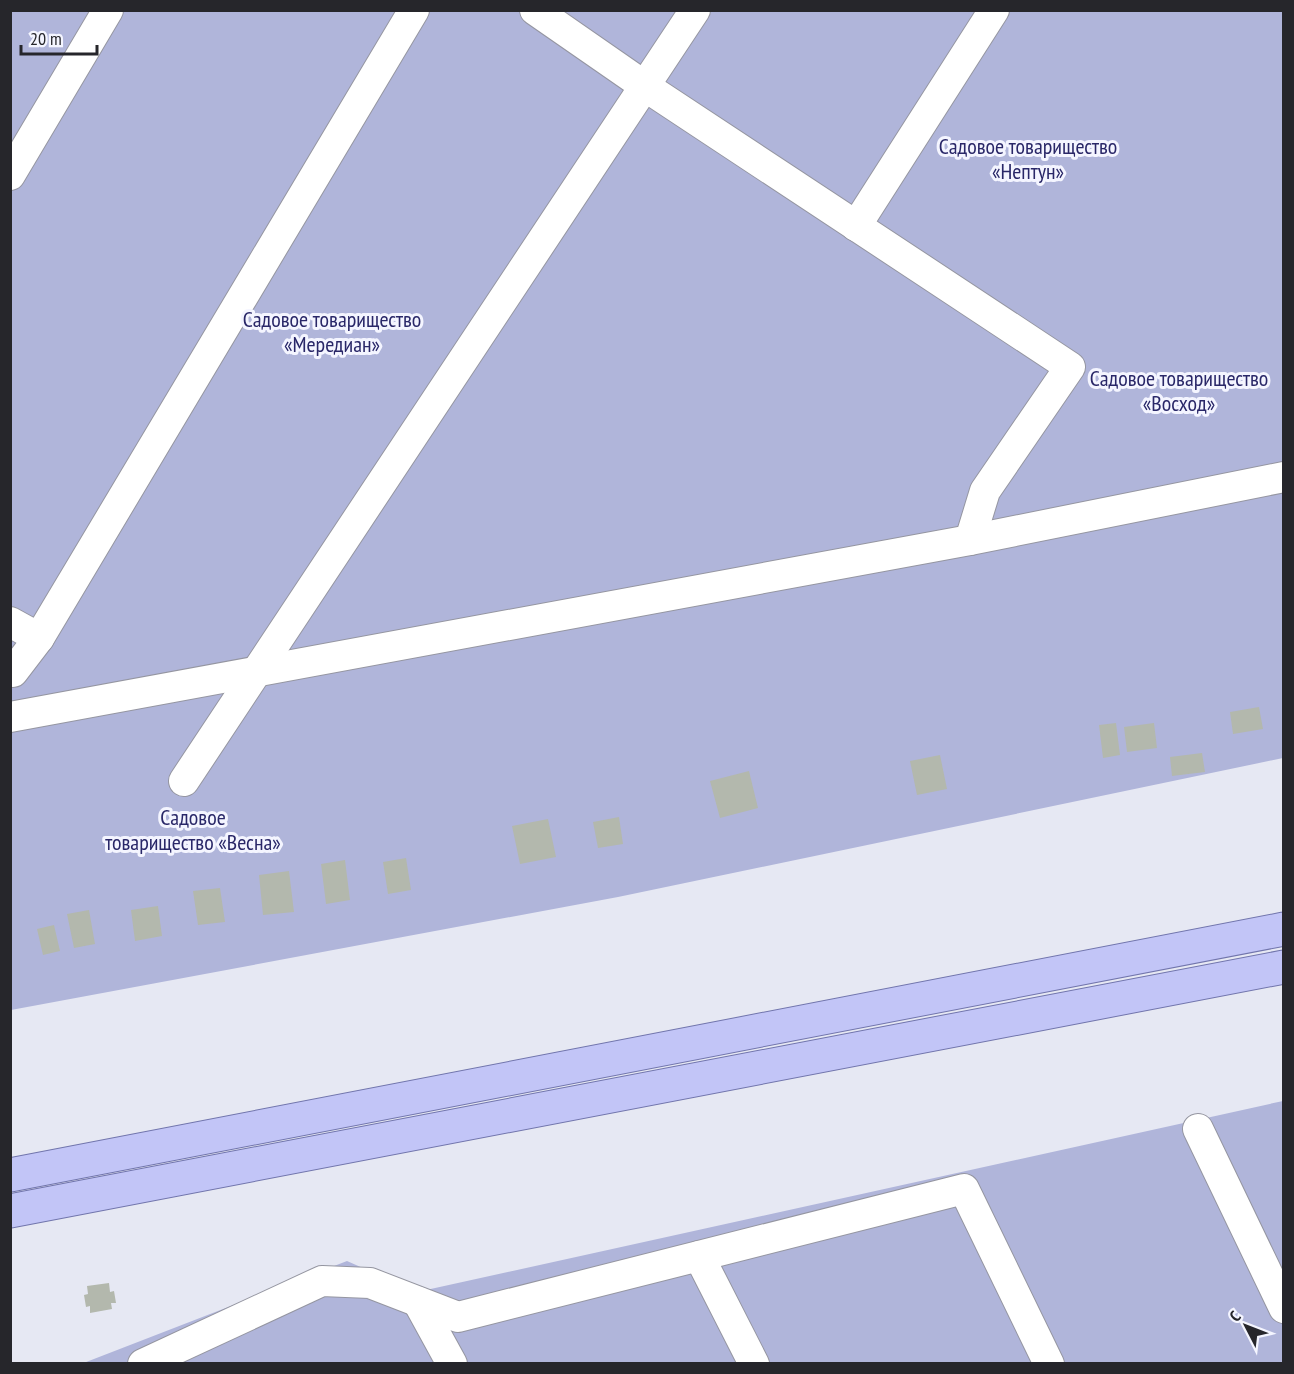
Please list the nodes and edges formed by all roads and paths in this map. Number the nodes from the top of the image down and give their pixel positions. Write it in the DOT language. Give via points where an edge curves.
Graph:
graph roads {
  1 [pos="108,10"];
  2 [pos="414,10"];
  3 [pos="535,10"];
  4 [pos="695,10"];
  5 [pos="994,10"];
  6 [pos="646,87"];
  7 [pos="10,175"];
  8 [pos="856,226"];
  9 [pos="1284,477"];
  10 [pos="970,540"];
  11 [pos="10,622"];
  12 [pos="39,638"];
  13 [pos="257,671"];
  14 [pos="13,672"];
  15 [pos="10,717"];
  16 [pos="184,781"];
  17 [pos="1284,929"];
  18 [pos="1284,967"];
  19 [pos="1198,1130"];
  20 [pos="10,1175"];
  21 [pos="10,1211"];
  22 [pos="699,1256"];
  23 [pos="418,1302"];
  24 [pos="1284,1308"];
  25 [pos="183,1355"];
  26 [pos="143,1364"];
  27 [pos="452,1364"];
  28 [pos="754,1364"];
  29 [pos="1049,1364"];
  1 -- 7 [label="lane"];
  2 -- 12 [label="lane"];
  3 -- 6 [label="lane"];
  4 -- 6 [label="lane"];
  5 -- 8 [label="lane"];
  6 -- 8 [label="lane"];
  6 -- 13 [label="lane"];
  8 -- 10 [label="lane" via="1070,367 985,491"];
  9 -- 10 [label="lane"];
  10 -- 13 [label="lane"];
  11 -- 12 [label="lane"];
  12 -- 14 [label="lane"];
  13 -- 15 [label="lane"];
  13 -- 16 [label="lane"];
  17 -- 20 [label="main road"];
  18 -- 21 [label="main road"];
  19 -- 24 [label="lane"];
  22 -- 23 [label="lane" via="458,1317"];
  22 -- 28 [label="lane"];
  22 -- 29 [label="lane" via="964,1189"];
  23 -- 25 [label="lane" via="370,1283 322,1281"];
  23 -- 27 [label="lane"];
  25 -- 26 [label="lane"];
}
